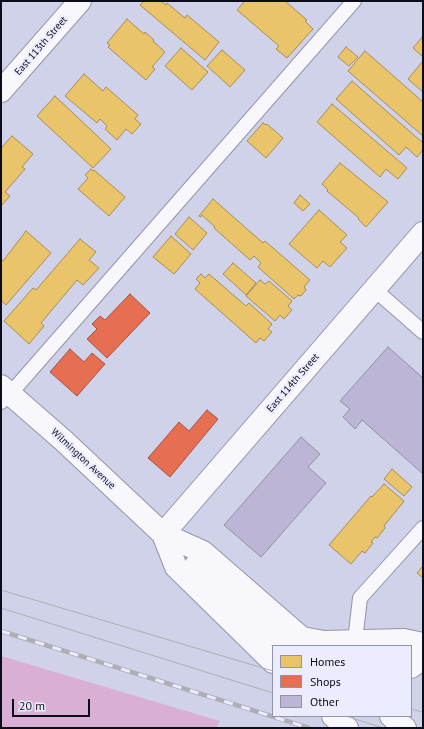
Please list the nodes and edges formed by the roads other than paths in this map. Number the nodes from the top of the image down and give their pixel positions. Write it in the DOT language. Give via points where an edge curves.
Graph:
graph roads {
  1 [pos="80,1"];
  2 [pos="354,1"];
  3 [pos="1,91"];
  4 [pos="423,232"];
  5 [pos="374,289"];
  6 [pos="423,332"];
  7 [pos="4,394"];
  8 [pos="423,528"];
  9 [pos="163,534"];
  10 [pos="176,567"];
  11 [pos="355,641"];
  12 [pos="306,642"];
  13 [pos="423,644"];
  14 [pos="423,658"];
  15 [pos="272,661"];
  16 [pos="412,666"];
  17 [pos="334,717"];
  18 [pos="392,717"];
  19 [pos="406,717"];
  20 [pos="347,728"];
  21 [pos="405,728"];
  22 [pos="412,728"];
  1 -- 3 [label="main road, East 113th Street"];
  2 -- 7 [label="lane"];
  4 -- 5 [label="main road, East 114th Street"];
  5 -- 6 [label="lane"];
  5 -- 9 [label="main road, East 114th Street"];
  7 -- 9 [label="main road, Wilmington Avenue" via="64,440"];
  8 -- 11 [label="lane" via="360,598"];
  9 -- 10 [label="main road, Wilmington Avenue"];
  9 -- 12 [label="main road, Wilmington Avenue" via="203,552"];
  10 -- 12 [label="main road" via="195,566 264,628 278,636"];
  10 -- 15 [label="main road, Wilmington Avenue"];
  11 -- 12 [label="main road"];
  11 -- 13 [label="main road" via="404,640"];
  14 -- 16 [label="main road"];
  17 -- 20 [label="main road"];
  18 -- 21 [label="main road"];
  19 -- 22 [label="main road"];
}
